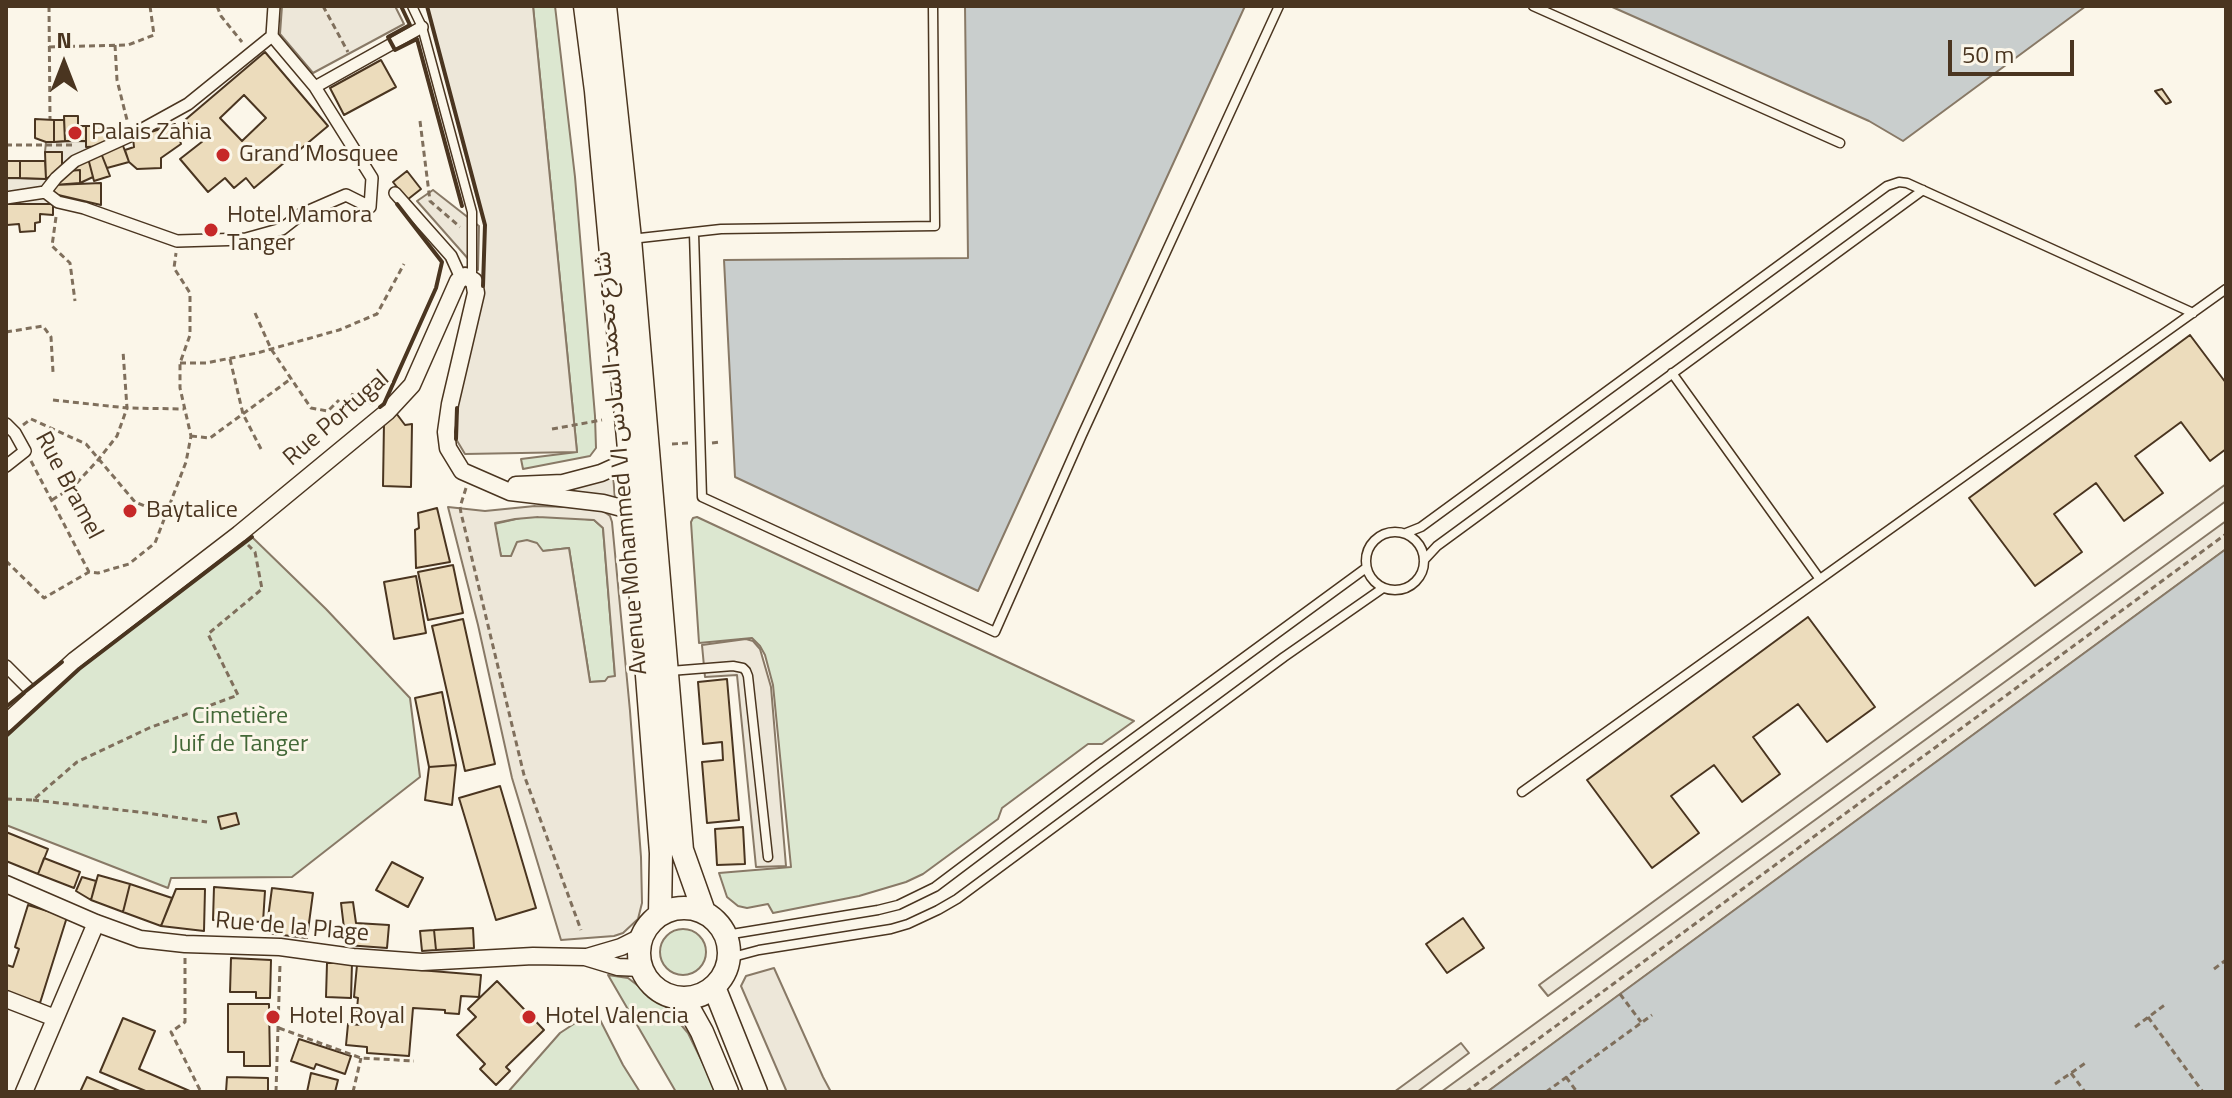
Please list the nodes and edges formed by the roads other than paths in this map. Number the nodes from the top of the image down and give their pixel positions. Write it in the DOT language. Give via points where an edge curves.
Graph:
graph roads {
  1 [pos="274,6"];
  2 [pos="412,6"];
  3 [pos="585,6"];
  4 [pos="605,6"];
  5 [pos="933,6"];
  6 [pos="1279,6"];
  7 [pos="1533,6"];
  8 [pos="422,27"];
  9 [pos="272,36"];
  10 [pos="315,87"];
  11 [pos="1840,143"];
  12 [pos="1923,190"];
  13 [pos="45,192"];
  14 [pos="395,193"];
  15 [pos="6,198"];
  16 [pos="694,233"];
  17 [pos="630,239"];
  18 [pos="467,278"];
  19 [pos="2226,289"];
  20 [pos="2193,313"];
  21 [pos="1672,373"];
  22 [pos="10,429"];
  23 [pos="630,460"];
  24 [pos="6,466"];
  25 [pos="499,481"];
  26 [pos="633,511"];
  27 [pos="1406,533"];
  28 [pos="1424,560"];
  29 [pos="1366,568"];
  30 [pos="1819,578"];
  31 [pos="1383,588"];
  32 [pos="6,666"];
  33 [pos="666,672"];
  34 [pos="31,691"];
  35 [pos="6,723"];
  36 [pos="1522,792"];
  37 [pos="768,857"];
  38 [pos="6,884"];
  39 [pos="704,912"];
  40 [pos="660,914"];
  41 [pos="96,923"];
  42 [pos="726,935"];
  43 [pos="641,937"];
  44 [pos="585,957"];
  45 [pos="729,958"];
  46 [pos="641,968"];
  47 [pos="714,987"];
  48 [pos="683,998"];
  49 [pos="6,999"];
  50 [pos="55,1018"];
  51 [pos="24,1092"];
  52 [pos="727,1092"];
  53 [pos="756,1092"];
  1 -- 9 [label="street"];
  2 -- 8 [label="lane"];
  3 -- 23 [label="main road, Avenue Mohammed VI شارع محمد السادس"];
  4 -- 17 [label="main road, Avenue Mohammed VI شارع محمد السادس"];
  5 -- 16 [label="lane" via="935,226"];
  6 -- 16 [label="lane" via="995,632 702,497"];
  7 -- 11 [label="lane"];
  8 -- 10 [label="street"];
  8 -- 18 [label="lane" via="472,212"];
  9 -- 10 [label="street"];
  9 -- 13 [label="street" via="188,104 75,161"];
  10 -- 13 [label="street" via="372,178 370,207 346,195 282,229 246,239 177,241 58,202"];
  12 -- 20 [label="lane"];
  12 -- 21 [label="lane"];
  12 -- 27 [label="lane" via="1899,182 1887,186"];
  13 -- 15 [label="street"];
  14 -- 18 [label="street"];
  16 -- 17 [label="lane"];
  17 -- 33 [label="main road, Avenue Mohammed VI شارع محمد السادس"];
  18 -- 25 [label="street" via="476,293 450,404 448,448 462,471"];
  18 -- 35 [label="street, Rue Portugal" via="450,299 412,385 387,412 75,660"];
  19 -- 20 [label="lane"];
  20 -- 30 [label="lane"];
  21 -- 28 [label="lane"];
  21 -- 30 [label="lane"];
  22 -- 24 [label="street, Rue Bramel" via="25,451"];
  23 -- 25 [label="street" via="563,483"];
  23 -- 26 [label="main road, Avenue Mohammed VI شارع محمد السادس"];
  25 -- 26 [label="street" via="510,492"];
  26 -- 40 [label="main road, Avenue Mohammed VI شارع محمد السادس" via="661,853"];
  27 -- 28 [label="lane" via="1419,544"];
  27 -- 29 [label="lane" via="1389,532 1374,539"];
  28 -- 31 [label="lane" via="1415,582 1400,590"];
  29 -- 31 [label="lane"];
  29 -- 42 [label="lane" via="935,887 878,910"];
  30 -- 36 [label="lane"];
  31 -- 45 [label="lane" via="938,910 891,929"];
  32 -- 34 [label="street"];
  33 -- 37 [label="lane" via="733,666 746,671"];
  33 -- 39 [label="main road, Avenue Mohammed VI شارع محمد السادس" via="682,850"];
  38 -- 41 [label="street, Rue de la Plage"];
  39 -- 40 [label="main road" via="686,907"];
  39 -- 42 [label="main road"];
  40 -- 43 [label="main road"];
  41 -- 44 [label="street, Rue de la Plage" via="140,939 422,962"];
  41 -- 50 [label="street"];
  42 -- 45 [label="main road"];
  43 -- 44 [label="street"];
  43 -- 46 [label="main road"];
  44 -- 46 [label="street"];
  45 -- 47 [label="main road"];
  46 -- 48 [label="main road" via="657,990"];
  47 -- 48 [label="main road"];
  47 -- 53 [label="main road"];
  48 -- 52 [label="main road"];
  49 -- 50 [label="street"];
  50 -- 51 [label="street"];
}
